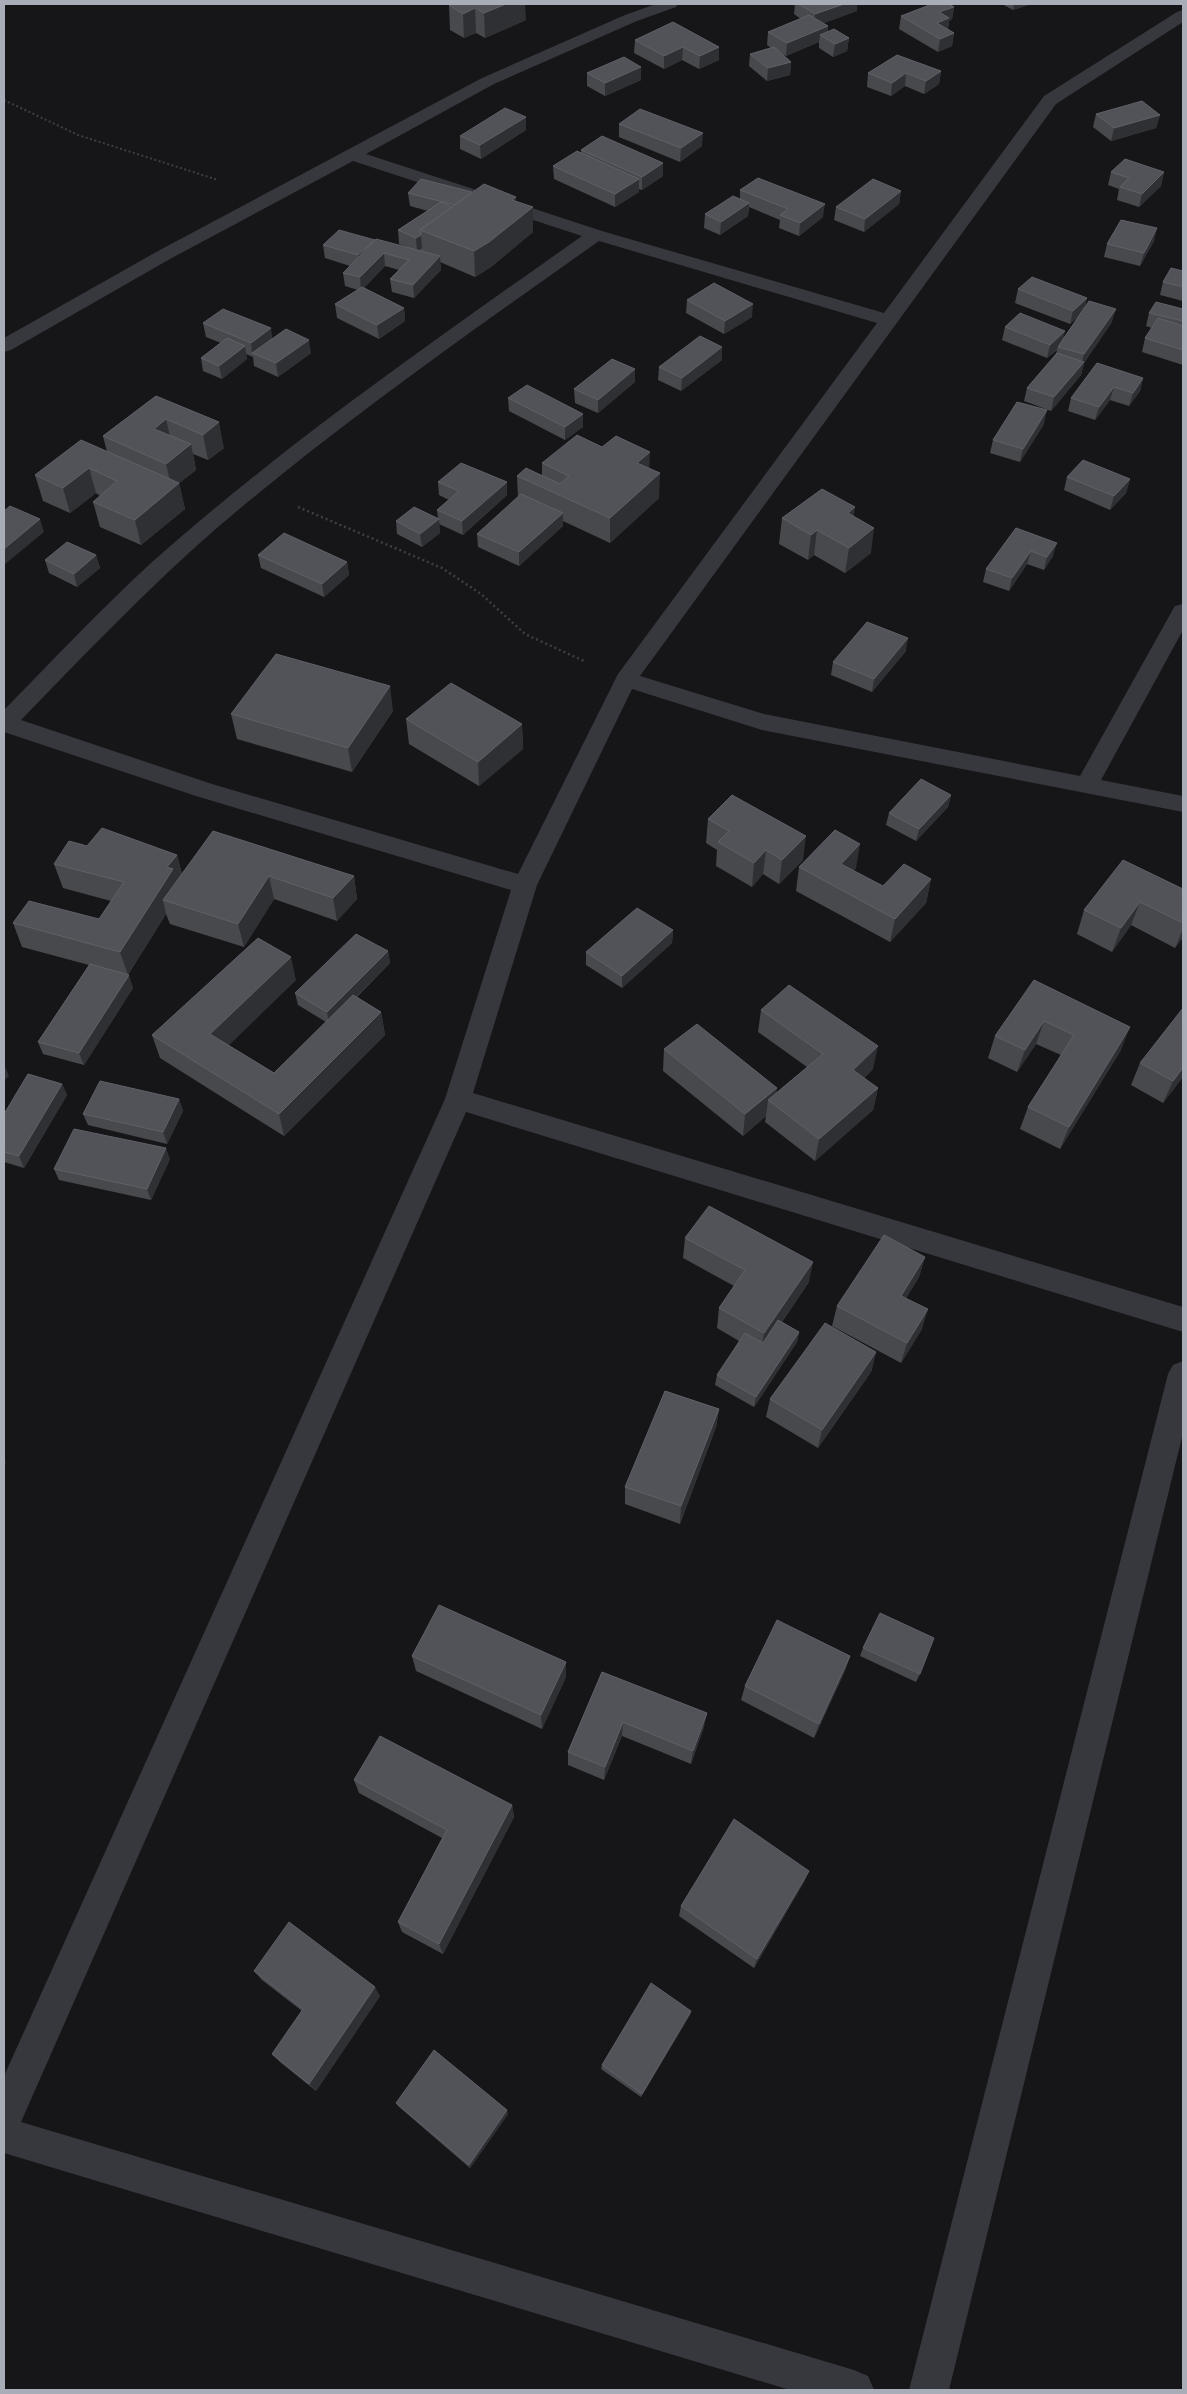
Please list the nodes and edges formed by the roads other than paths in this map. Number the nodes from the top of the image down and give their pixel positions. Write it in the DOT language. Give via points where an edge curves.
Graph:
graph roads {
  1 [pos="670,4"];
  2 [pos="1183,15"];
  3 [pos="350,154"];
  4 [pos="596,235"];
  5 [pos="888,320"];
  6 [pos="4,346"];
  7 [pos="1183,611"];
  8 [pos="626,679"];
  9 [pos="4,723"];
  10 [pos="1086,785"];
  11 [pos="1183,804"];
  12 [pos="525,885"];
  13 [pos="458,1099"];
  14 [pos="1183,1320"];
  15 [pos="1183,1374"];
  16 [pos="4,2117"];
  17 [pos="4,2135"];
  18 [pos="854,2390"];
  19 [pos="929,2390"];
  1 -- 3 [label="street" via="488,81"];
  2 -- 5 [label="street" via="1050,100"];
  3 -- 4 [label="street"];
  3 -- 6 [label="street"];
  4 -- 5 [label="street"];
  4 -- 9 [label="street" via="368,398 253,488 159,568"];
  5 -- 8 [label="street"];
  7 -- 10 [label="street"];
  8 -- 10 [label="street" via="762,722"];
  8 -- 12 [label="street"];
  9 -- 12 [label="street" via="204,790"];
  10 -- 11 [label="street"];
  12 -- 13 [label="street"];
  13 -- 14 [label="street"];
  13 -- 16 [label="street"];
  15 -- 19 [label="street"];
  17 -- 18 [label="street"];
}
